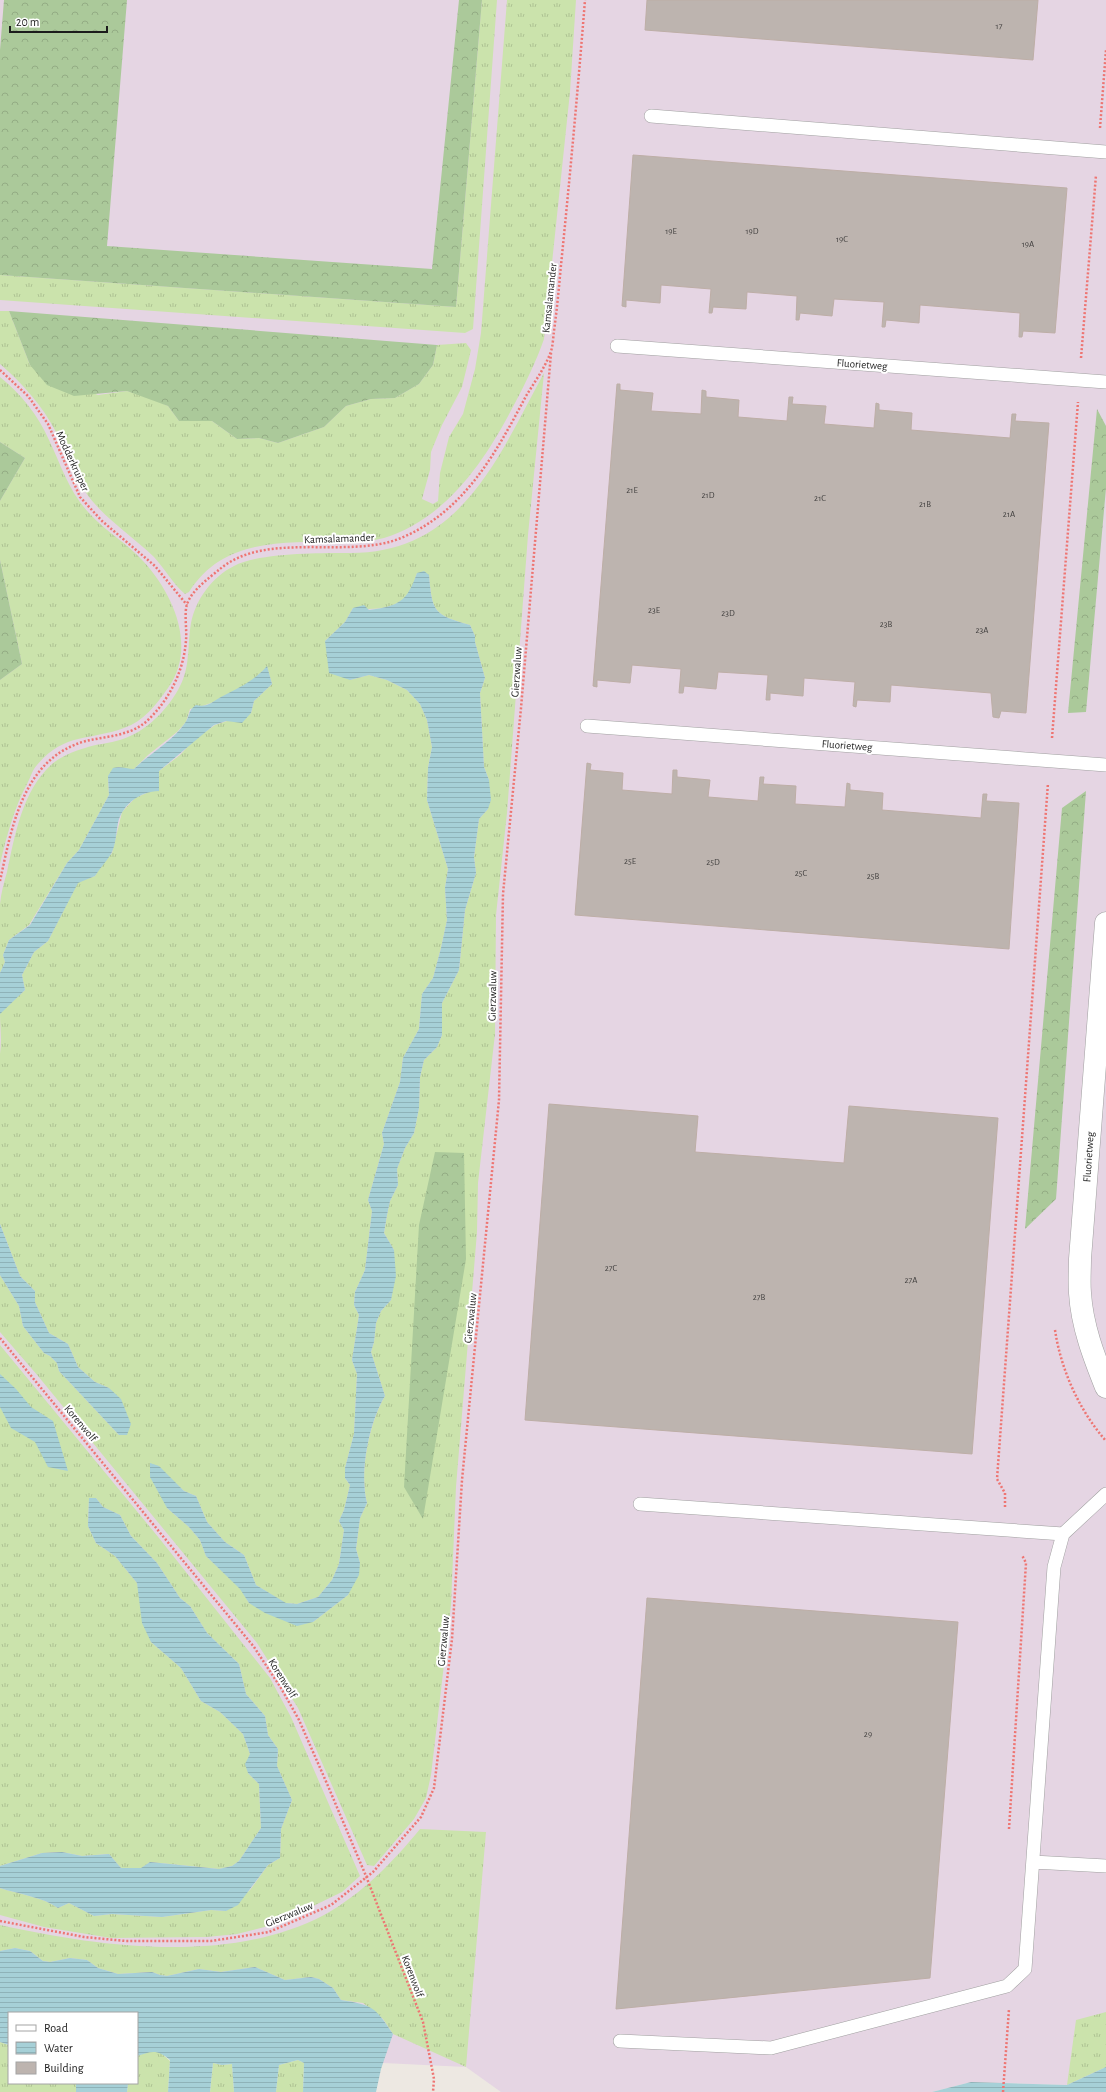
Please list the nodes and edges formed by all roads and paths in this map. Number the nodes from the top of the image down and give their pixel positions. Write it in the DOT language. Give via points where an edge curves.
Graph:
graph roads {
  1 [pos="585,0"];
  2 [pos="1106,50"];
  3 [pos="651,116"];
  4 [pos="1102,152"];
  5 [pos="617,346"];
  6 [pos="551,353"];
  7 [pos="0,370"];
  8 [pos="1080,380"];
  9 [pos="1106,382"];
  10 [pos="187,605"];
  11 [pos="587,726"];
  12 [pos="1050,761"];
  13 [pos="1106,765"];
  14 [pos="0,881"];
  15 [pos="1106,923"];
  16 [pos="0,1338"];
  17 [pos="1106,1387"];
  18 [pos="1106,1494"];
  19 [pos="640,1504"];
  20 [pos="1006,1529"];
  21 [pos="1063,1534"];
  22 [pos="1009,1830"];
  23 [pos="1033,1862"];
  24 [pos="1106,1866"];
  25 [pos="366,1876"];
  26 [pos="0,1921"];
  27 [pos="1007,1986"];
  28 [pos="620,2041"];
  29 [pos="433,2092"];
  30 [pos="1003,2092"];
  1 -- 6 [label="path, Kamsalamander" via="576,122"];
  2 -- 4 [label="path"];
  3 -- 4 [label="lane"];
  4 -- 8 [label="path"];
  5 -- 8 [label="lane, Fluorietweg"];
  6 -- 10 [label="path, Kamsalamander" via="487,466 466,491 427,526 384,544 266,550 244,556 223,566 202,584"];
  6 -- 25 [label="path, Gierzwaluw" via="503,894 499,1100 462,1480 451,1647 434,1788 421,1818 373,1872"];
  7 -- 10 [label="path, Modderkruiper" via="28,396 48,424 80,497 102,520 155,566"];
  8 -- 9 [label="lane, Fluorietweg"];
  8 -- 12 [label="path"];
  10 -- 14 [label="path" via="182,666 168,697 146,721 127,733 62,750 43,765 17,811"];
  11 -- 12 [label="lane, Fluorietweg"];
  12 -- 13 [label="lane, Fluorietweg"];
  12 -- 20 [label="path" via="997,1479 1004,1493"];
  15 -- 17 [label="street, Fluorietweg" via="1080,1259 1080,1293 1086,1331"];
  16 -- 25 [label="path, Korenwolf" via="254,1647 299,1720"];
  18 -- 21 [label="lane"];
  19 -- 20 [label="lane"];
  20 -- 21 [label="lane"];
  20 -- 22 [label="path" via="1026,1562"];
  21 -- 23 [label="lane" via="1054,1567"];
  23 -- 24 [label="lane"];
  23 -- 27 [label="lane" via="1025,1970"];
  25 -- 26 [label="path, Gierzwaluw" via="331,1905 301,1919 269,1932 211,1941 126,1941 84,1937"];
  25 -- 29 [label="path, Korenwolf" via="423,2022 434,2079"];
  27 -- 28 [label="lane" via="771,2048"];
  27 -- 30 [label="path" via="1009,2011"];
}
